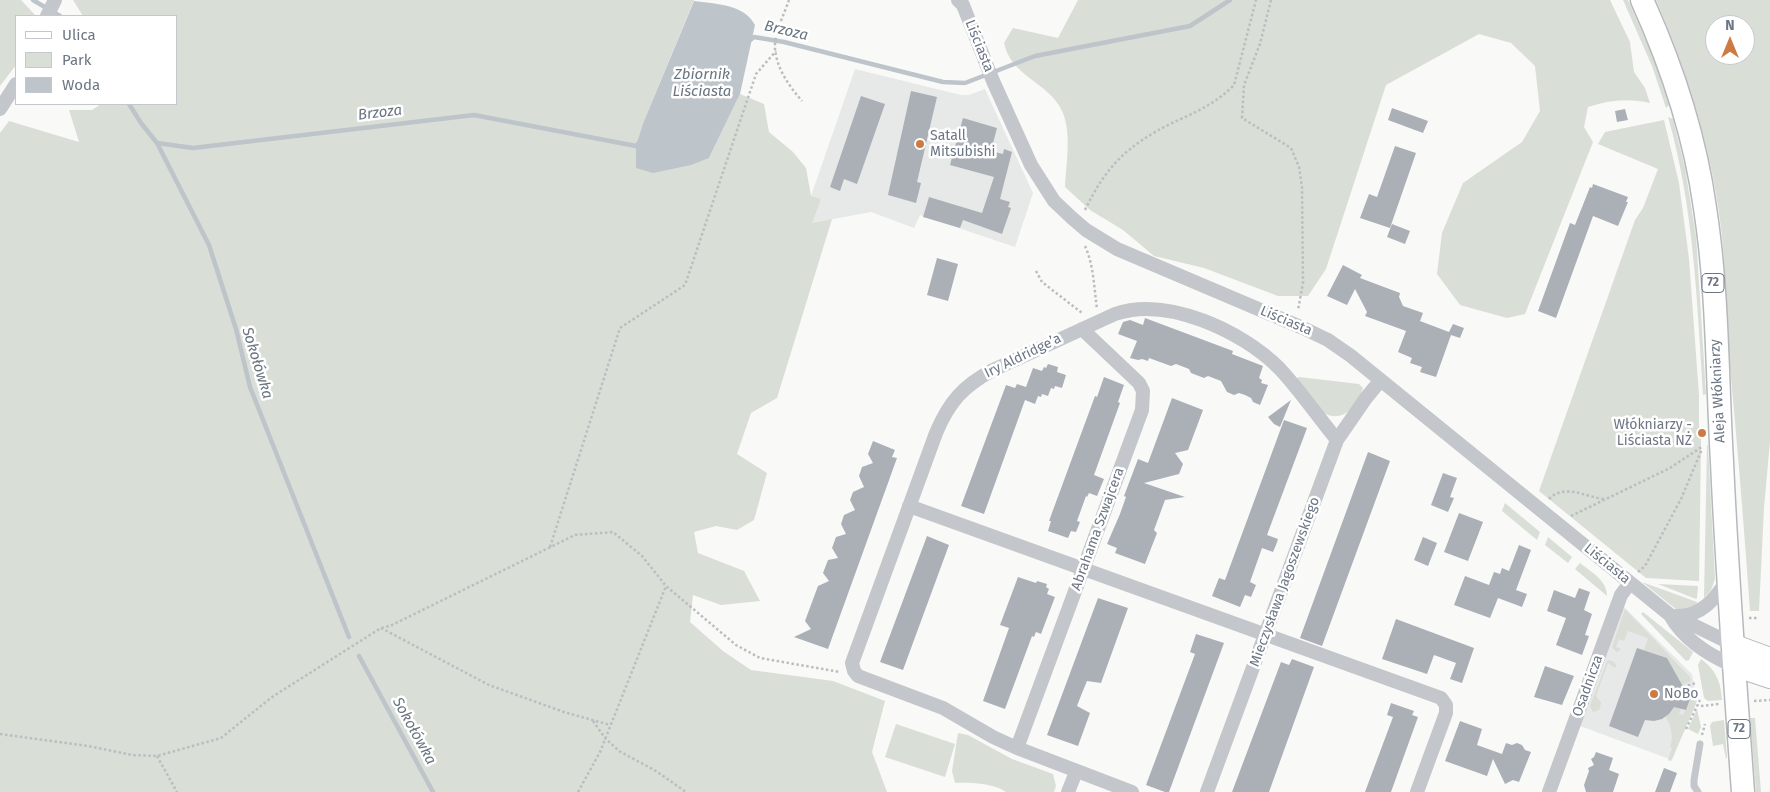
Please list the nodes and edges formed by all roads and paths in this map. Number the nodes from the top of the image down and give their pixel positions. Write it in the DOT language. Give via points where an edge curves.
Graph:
graph roads {
  1 [pos="55,0"];
  2 [pos="789,0"];
  3 [pos="958,0"];
  4 [pos="1256,0"];
  5 [pos="1271,0"];
  6 [pos="1642,0"];
  7 [pos="48,15"];
  8 [pos="775,50"];
  9 [pos="15,86"];
  10 [pos="802,101"];
  11 [pos="0,109"];
  12 [pos="1079,223"];
  13 [pos="1036,271"];
  14 [pos="1097,313"];
  15 [pos="1084,323"];
  16 [pos="1295,324"];
  17 [pos="1380,381"];
  18 [pos="1336,440"];
  19 [pos="1606,499"];
  20 [pos="1547,502"];
  21 [pos="909,506"];
  22 [pos="1567,518"];
  23 [pos="550,548"];
  24 [pos="1083,569"];
  25 [pos="1632,578"];
  26 [pos="1728,579"];
  27 [pos="666,586"];
  28 [pos="1670,615"];
  29 [pos="1749,618"];
  30 [pos="1759,618"];
  31 [pos="381,628"];
  32 [pos="1266,635"];
  33 [pos="1733,655"];
  34 [pos="1770,658"];
  35 [pos="854,671"];
  36 [pos="1770,678"];
  37 [pos="1696,683"];
  38 [pos="1683,687"];
  39 [pos="1700,700"];
  40 [pos="1770,700"];
  41 [pos="1756,701"];
  42 [pos="1724,704"];
  43 [pos="1701,706"];
  44 [pos="592,720"];
  45 [pos="610,725"];
  46 [pos="1686,729"];
  47 [pos="0,734"];
  48 [pos="605,738"];
  49 [pos="1700,744"];
  50 [pos="1017,748"];
  51 [pos="157,756"];
  52 [pos="1076,772"];
  53 [pos="177,792"];
  54 [pos="578,792"];
  55 [pos="686,792"];
  56 [pos="1068,792"];
  57 [pos="1132,792"];
  58 [pos="1207,792"];
  59 [pos="1417,792"];
  60 [pos="1549,792"];
  61 [pos="1698,792"];
  62 [pos="1743,792"];
  1 -- 7 [label="street"];
  2 -- 8 [label="path" via="778,29"];
  3 -- 12 [label="street, Liściasta" via="1031,165 1054,201"];
  4 -- 12 [label="path" via="1234,85 1202,109 1133,146 1108,169"];
  5 -- 16 [label="path" via="1260,44 1244,85 1242,118 1291,148 1299,167 1303,283"];
  6 -- 26 [label="main road, Aleja Włókniarzy / 72" via="1679,94 1706,208 1713,283"];
  8 -- 10 [label="path" via="782,72"];
  8 -- 23 [label="path" via="756,74 685,285 620,328"];
  9 -- 11 [label="street"];
  12 -- 14 [label="path" via="1080,234 1090,256"];
  12 -- 16 [label="street, Liściasta" via="1117,249"];
  13 -- 15 [label="path" via="1042,282"];
  15 -- 18 [label="street, Iry Aldridge’a" via="1150,308 1187,316 1224,330 1281,370"];
  15 -- 21 [label="street, Iry Aldridge’a" via="993,370 961,391 940,422"];
  15 -- 24 [label="street, Abrahama Szwajcera" via="1139,383 1143,399 1142,410"];
  16 -- 17 [label="street, Liściasta" via="1334,344"];
  17 -- 18 [label="street, Mieczysława Jagoszewskiego"];
  17 -- 25 [label="street, Liściasta"];
  18 -- 32 [label="street, Mieczysława Jagoszewskiego"];
  19 -- 20 [label="path" via="1569,490 1555,494"];
  19 -- 22 [label="path"];
  19 -- 25 [label="path" via="1670,468 1704,445 1681,499 1645,566"];
  21 -- 24 [label="street"];
  21 -- 35 [label="street, Iry Aldridge’a" via="852,663"];
  23 -- 27 [label="path" via="575,535 613,532 642,556"];
  23 -- 31 [label="path"];
  24 -- 32 [label="street"];
  24 -- 50 [label="street, Abrahama Szwajcera"];
  25 -- 28 [label="street, Liściasta"];
  25 -- 60 [label="street, Osadnicza" via="1620,595"];
  26 -- 28 [label="street" via="1710,604 1698,612"];
  26 -- 33 [label="main road, Aleja Włókniarzy / 72"];
  27 -- 35 [label="path" via="736,645 760,658 832,671"];
  27 -- 45 [label="path"];
  28 -- 33 [label="street, Liściasta" via="1685,621"];
  28 -- 33 [label="street, Liściasta" via="1681,632 1701,648"];
  29 -- 30 [label="path"];
  31 -- 44 [label="path" via="489,685"];
  31 -- 51 [label="path" via="272,697 220,738"];
  32 -- 58 [label="street, Mieczysława Jagoszewskiego"];
  32 -- 59 [label="street" via="1441,698 1446,705 1446,713"];
  33 -- 34 [label="street, Liściasta"];
  33 -- 36 [label="street, Liściasta"];
  33 -- 62 [label="main road, Aleja Włókniarzy / 72"];
  35 -- 50 [label="street" via="858,676 943,708"];
  37 -- 38 [label="path"];
  39 -- 46 [label="path"];
  40 -- 41 [label="path"];
  42 -- 43 [label="path"];
  44 -- 45 [label="path"];
  44 -- 48 [label="path"];
  45 -- 48 [label="path"];
  47 -- 51 [label="path"];
  48 -- 54 [label="path"];
  48 -- 55 [label="path" via="619,751"];
  49 -- 61 [label="lane" via="1694,780"];
  50 -- 52 [label="street"];
  51 -- 53 [label="path"];
  52 -- 56 [label="street"];
  52 -- 57 [label="street"];
}
